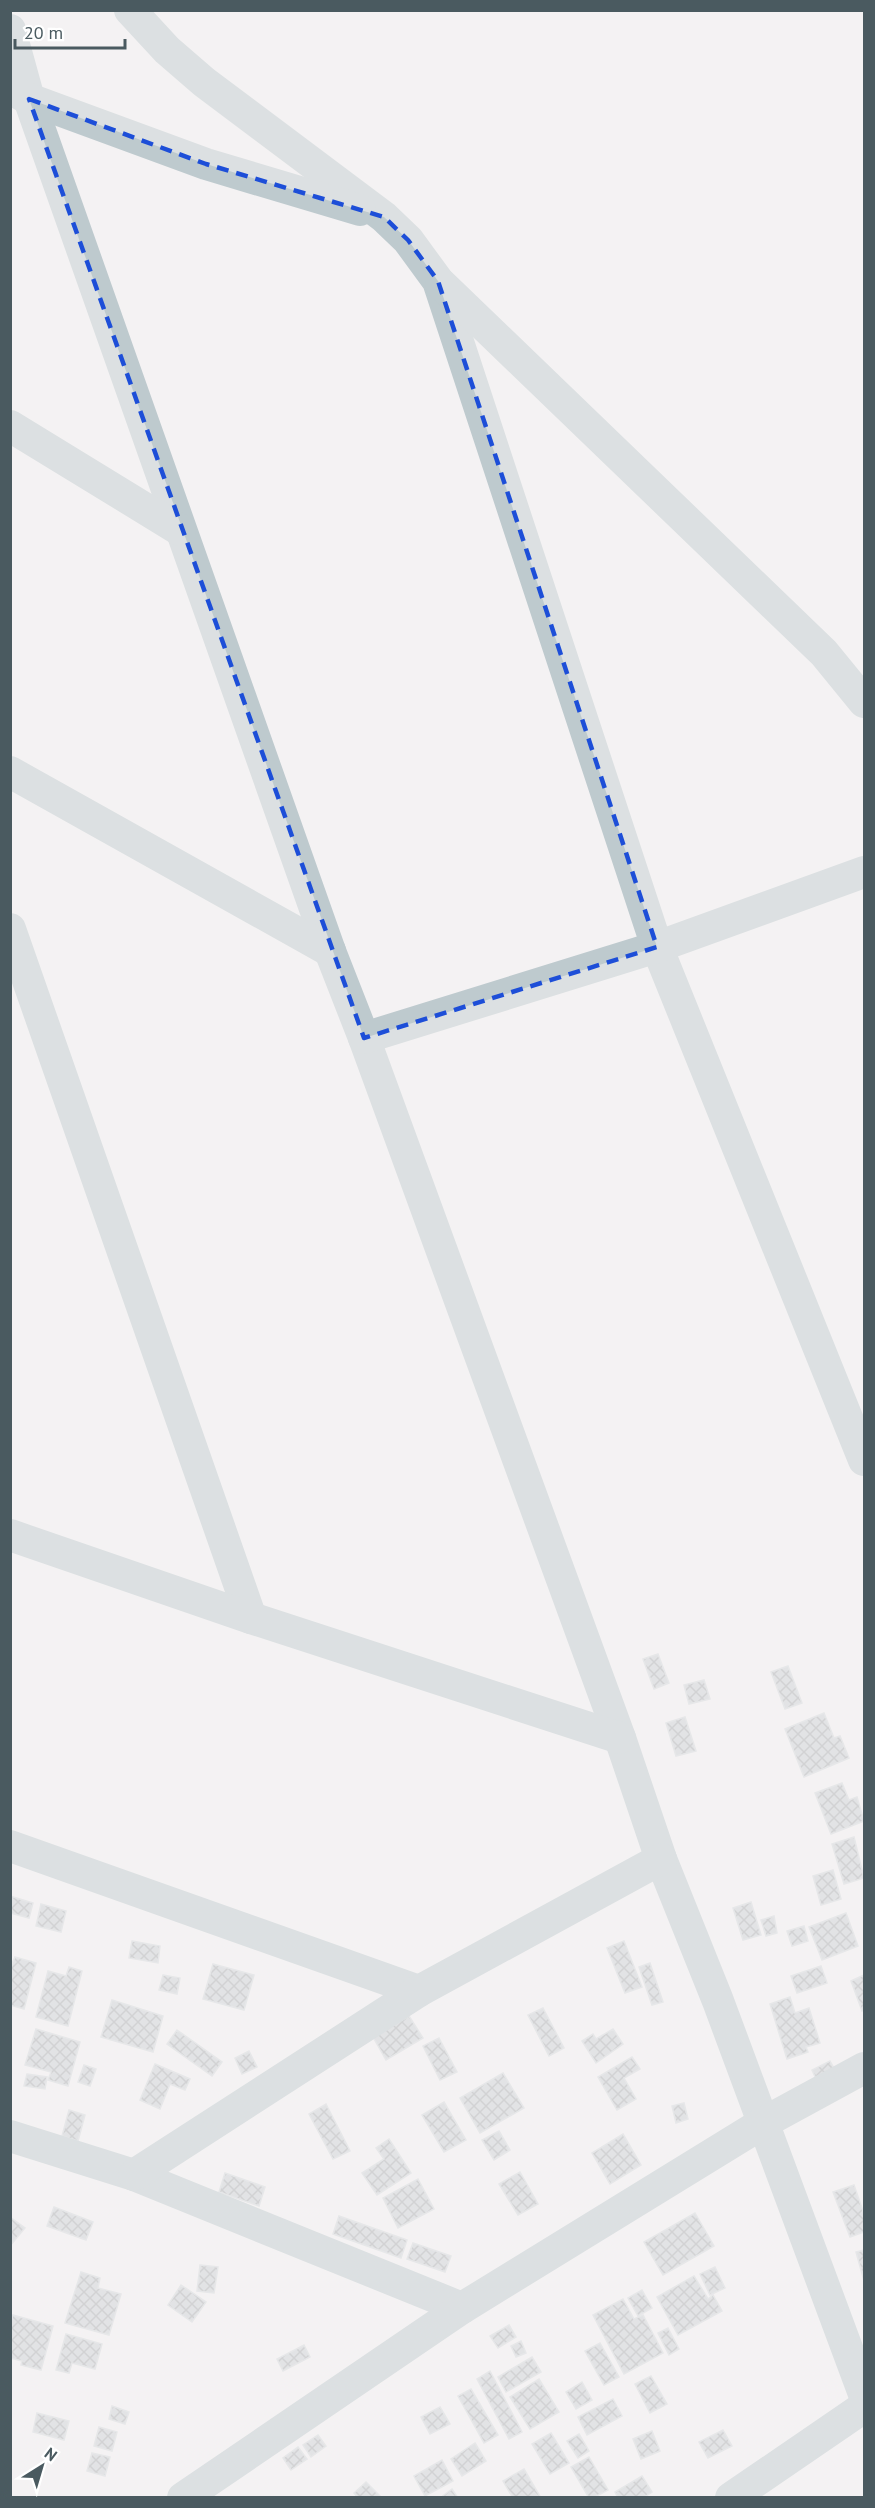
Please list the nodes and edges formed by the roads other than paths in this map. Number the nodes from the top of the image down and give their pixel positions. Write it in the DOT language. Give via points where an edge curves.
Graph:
graph roads {
  1 [pos="130,10"];
  2 [pos="10,30"];
  3 [pos="20,94"];
  4 [pos="384,217"];
  5 [pos="438,281"];
  6 [pos="10,426"];
  7 [pos="180,530"];
  8 [pos="864,702"];
  9 [pos="10,772"];
  10 [pos="864,872"];
  11 [pos="10,929"];
  12 [pos="657,947"];
  13 [pos="330,951"];
  14 [pos="364,1038"];
  15 [pos="861,1439"];
  16 [pos="10,1535"];
  17 [pos="251,1618"];
  18 [pos="620,1738"];
  19 [pos="10,1846"];
  20 [pos="661,1859"];
  21 [pos="419,1991"];
  22 [pos="864,2068"];
  23 [pos="763,2123"];
  24 [pos="10,2136"];
  25 [pos="134,2175"];
  26 [pos="462,2308"];
  27 [pos="864,2394"];
  28 [pos="864,2407"];
  29 [pos="183,2498"];
  30 [pos="731,2498"];
  1 -- 4 [label="street" via="204,82"];
  2 -- 3 [label="street"];
  3 -- 4 [label="street" via="206,164"];
  3 -- 7 [label="street"];
  4 -- 5 [label="street" via="408,240"];
  5 -- 8 [label="street" via="824,653"];
  5 -- 12 [label="street"];
  6 -- 7 [label="street"];
  7 -- 13 [label="street"];
  9 -- 13 [label="street"];
  10 -- 12 [label="street"];
  11 -- 17 [label="street"];
  12 -- 14 [label="street"];
  12 -- 15 [label="street"];
  13 -- 14 [label="street"];
  14 -- 18 [label="street"];
  16 -- 17 [label="street"];
  17 -- 18 [label="street"];
  18 -- 20 [label="street"];
  19 -- 21 [label="street"];
  20 -- 21 [label="street"];
  20 -- 23 [label="street"];
  21 -- 25 [label="street"];
  22 -- 23 [label="street"];
  23 -- 26 [label="street"];
  23 -- 27 [label="street"];
  24 -- 25 [label="street"];
  25 -- 26 [label="street"];
  26 -- 29 [label="street"];
  28 -- 30 [label="street"];
}
